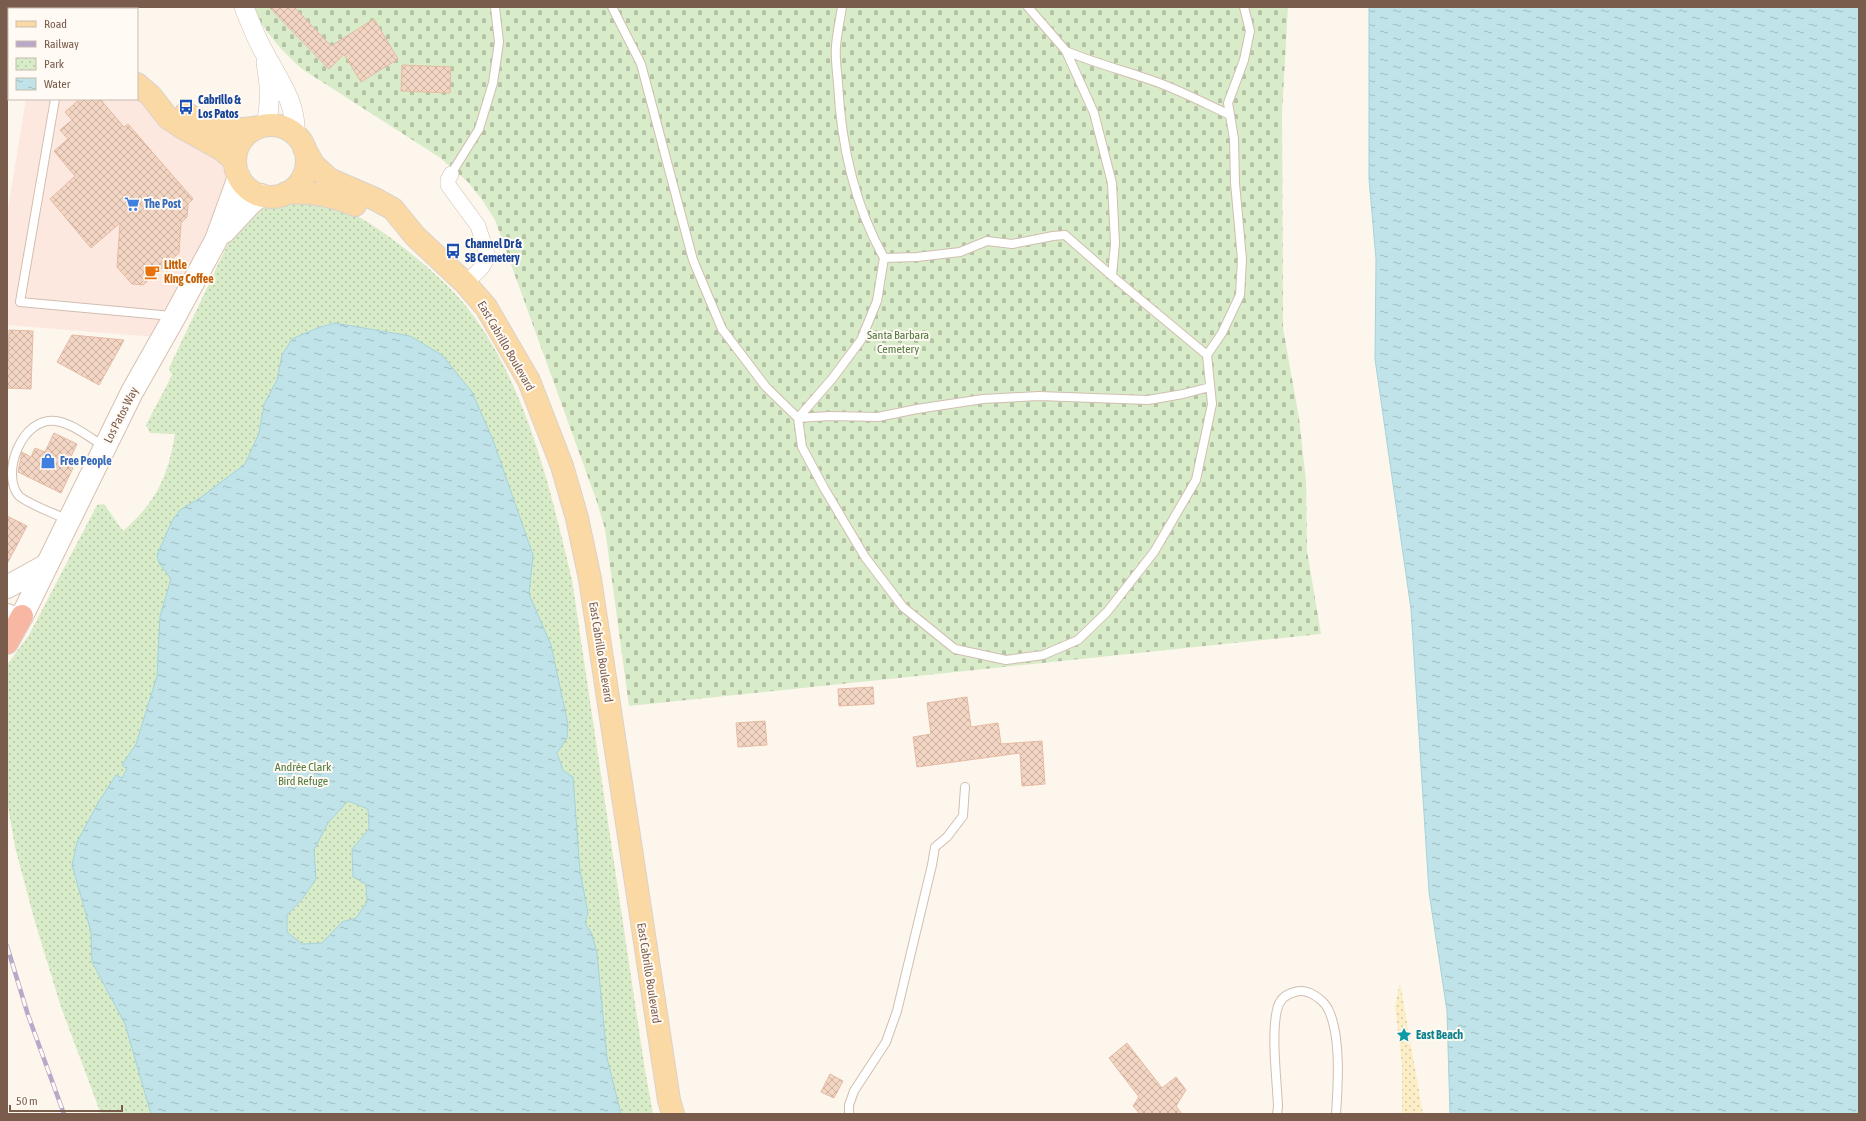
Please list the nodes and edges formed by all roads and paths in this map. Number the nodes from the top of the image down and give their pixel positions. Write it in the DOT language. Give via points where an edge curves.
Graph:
graph roads {
  1 [pos="244,7"];
  2 [pos="495,7"];
  3 [pos="612,7"];
  4 [pos="842,7"];
  5 [pos="1028,7"];
  6 [pos="1036,7"];
  7 [pos="1244,7"];
  8 [pos="1036,17"];
  9 [pos="1066,51"];
  10 [pos="264,54"];
  11 [pos="144,90"];
  12 [pos="55,100"];
  13 [pos="1230,115"];
  14 [pos="262,126"];
  15 [pos="300,141"];
  16 [pos="237,169"];
  17 [pos="451,174"];
  18 [pos="286,193"];
  19 [pos="261,195"];
  20 [pos="415,236"];
  21 [pos="216,240"];
  22 [pos="884,258"];
  23 [pos="1112,276"];
  24 [pos="465,283"];
  25 [pos="175,316"];
  26 [pos="1207,355"];
  27 [pos="1210,387"];
  28 [pos="798,418"];
  29 [pos="105,447"];
  30 [pos="69,521"];
  31 [pos="47,565"];
  32 [pos="7,587"];
  33 [pos="15,615"];
  34 [pos="7,643"];
  35 [pos="965,787"];
  36 [pos="673,1114"];
  37 [pos="849,1114"];
  38 [pos="1277,1114"];
  39 [pos="1336,1114"];
  1 -- 10 [label="street"];
  2 -- 17 [label="lane" via="498,42 493,83 479,129"];
  3 -- 28 [label="lane" via="640,64 694,260 722,329 766,387"];
  4 -- 22 [label="lane" via="836,47 839,107 845,149 857,195"];
  5 -- 8 [label="lane"];
  6 -- 8 [label="lane"];
  7 -- 13 [label="lane" via="1250,31 1244,60 1228,103"];
  8 -- 9 [label="lane"];
  9 -- 13 [label="lane" via="1096,64 1146,78 1192,96"];
  9 -- 23 [label="lane" via="1094,113 1112,183"];
  10 -- 14 [label="street" via="270,88 270,109"];
  10 -- 15 [label="street" via="284,86"];
  11 -- 14 [label="main road" via="173,104 191,117 219,129 236,131"];
  11 -- 16 [label="main road" via="168,118 221,149"];
  12 -- 25 [label="lane" via="20,302"];
  13 -- 26 [label="lane" via="1242,259 1240,295 1222,333"];
  14 -- 15 [label="main road" via="277,125 287,129"];
  14 -- 16 [label="main road" via="249,131 243,138 236,153"];
  15 -- 18 [label="main road" via="306,158 306,169 298,183"];
  15 -- 20 [label="main road, East Cabrillo Boulevard" via="313,164 329,179 392,209"];
  16 -- 19 [label="main road" via="250,190"];
  16 -- 21 [label="main road, Los Patos Way"];
  17 -- 24 [label="street" via="448,185 478,226 487,254 485,263"];
  18 -- 19 [label="main road" via="277,196"];
  18 -- 20 [label="main road, East Cabrillo Boulevard" via="323,194 340,199"];
  19 -- 21 [label="main road, Los Patos Way"];
  20 -- 24 [label="main road, East Cabrillo Boulevard"];
  21 -- 25 [label="main road, Los Patos Way"];
  22 -- 23 [label="lane" via="960,252 987,241 1012,244 1065,235"];
  22 -- 28 [label="lane" via="877,301 861,340"];
  23 -- 26 [label="lane"];
  24 -- 36 [label="main road, East Cabrillo Boulevard" via="486,307 529,381 562,466 577,518 590,579 668,1100"];
  25 -- 29 [label="main road, Los Patos Way" via="132,392"];
  26 -- 27 [label="lane"];
  27 -- 28 [label="lane" via="1148,400 1039,396 983,399 878,417"];
  27 -- 28 [label="lane" via="1212,404 1196,480 1154,552 1107,612 1078,640 1043,655 1006,660 955,649 903,607 865,557 824,488 802,447"];
  29 -- 30 [label="main road, Los Patos Way"];
  29 -- 30 [label="lane" via="75,428 56,421 43,423 26,431 15,443 8,460 10,486 18,496"];
  30 -- 31 [label="main road, Los Patos Way"];
  31 -- 32 [label="main road"];
  31 -- 33 [label="main road, Los Patos Way"];
  33 -- 34 [label="highway"];
  35 -- 37 [label="lane" via="963,816 947,837 934,847 932,865 897,1011 886,1042 854,1091"];
  38 -- 39 [label="lane" via="1277,1009 1281,1000 1302,990 1316,995 1329,1010 1335,1033 1338,1086"];
}
